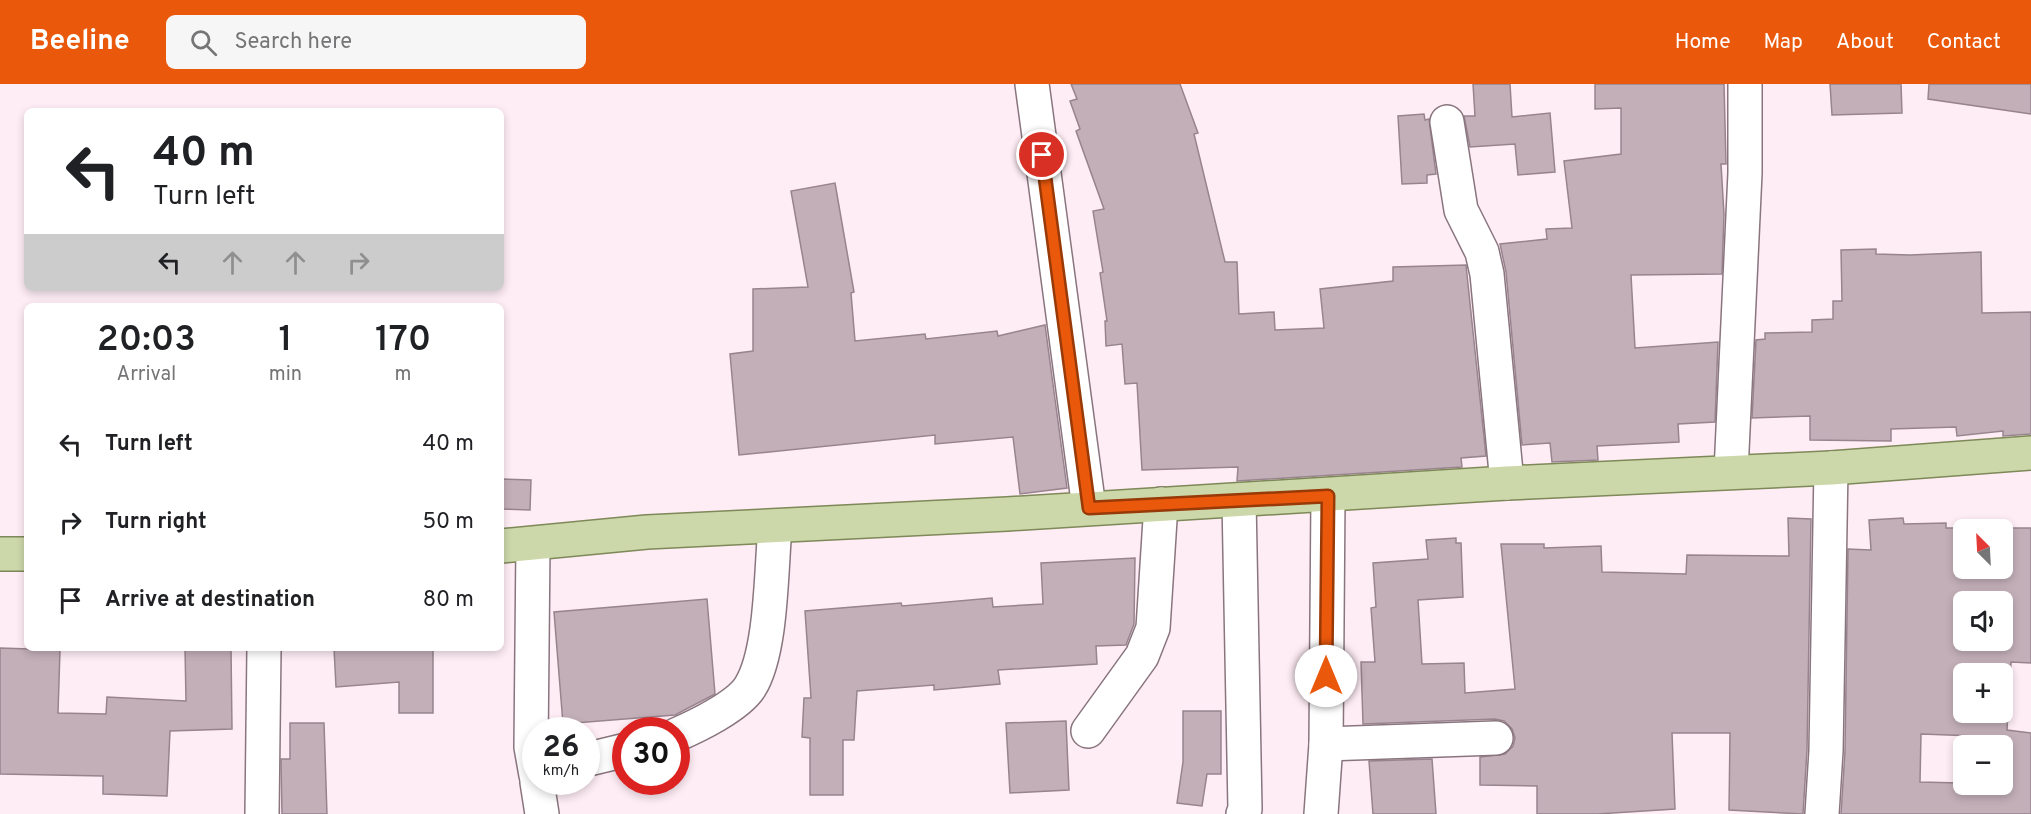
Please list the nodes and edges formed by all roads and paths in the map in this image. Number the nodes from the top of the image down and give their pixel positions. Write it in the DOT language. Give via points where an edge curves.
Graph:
graph roads {
  1 [pos="1032,84"];
  2 [pos="1745,84"];
  3 [pos="1447,122"];
  4 [pos="2031,453"];
  5 [pos="1831,468"];
  6 [pos="1731,472"];
  7 [pos="1507,483"];
  8 [pos="1328,496"];
  9 [pos="1239,500"];
  10 [pos="1161,504"];
  11 [pos="1089,508"];
  12 [pos="775,527"];
  13 [pos="517,545"];
  14 [pos="0,554"];
  15 [pos="24,554"];
  16 [pos="264,651"];
  17 [pos="529,717"];
  18 [pos="690,727"];
  19 [pos="1088,731"];
  20 [pos="1496,738"];
  21 [pos="1326,744"];
  22 [pos="539,795"];
  23 [pos="262,814"];
  24 [pos="542,814"];
  25 [pos="1243,814"];
  26 [pos="1321,814"];
  27 [pos="1822,814"];
  1 -- 11 [label="street"];
  2 -- 6 [label="street" via="1745,173"];
  3 -- 7 [label="street" via="1461,210 1482,252 1487,274"];
  4 -- 5 [label="main road"];
  5 -- 6 [label="main road"];
  5 -- 27 [label="street"];
  6 -- 7 [label="main road"];
  7 -- 8 [label="main road"];
  8 -- 9 [label="main road"];
  8 -- 21 [label="street"];
  9 -- 10 [label="main road"];
  9 -- 25 [label="street"];
  10 -- 11 [label="main road"];
  10 -- 19 [label="street" via="1153,628 1142,656"];
  11 -- 12 [label="main road"];
  12 -- 13 [label="main road" via="647,532"];
  12 -- 18 [label="street" via="763,656 750,688 728,706"];
  13 -- 17 [label="street"];
  14 -- 15 [label="main road"];
  16 -- 23 [label="street"];
  20 -- 21 [label="street"];
  21 -- 26 [label="street"];
  22 -- 24 [label="street"];
}
